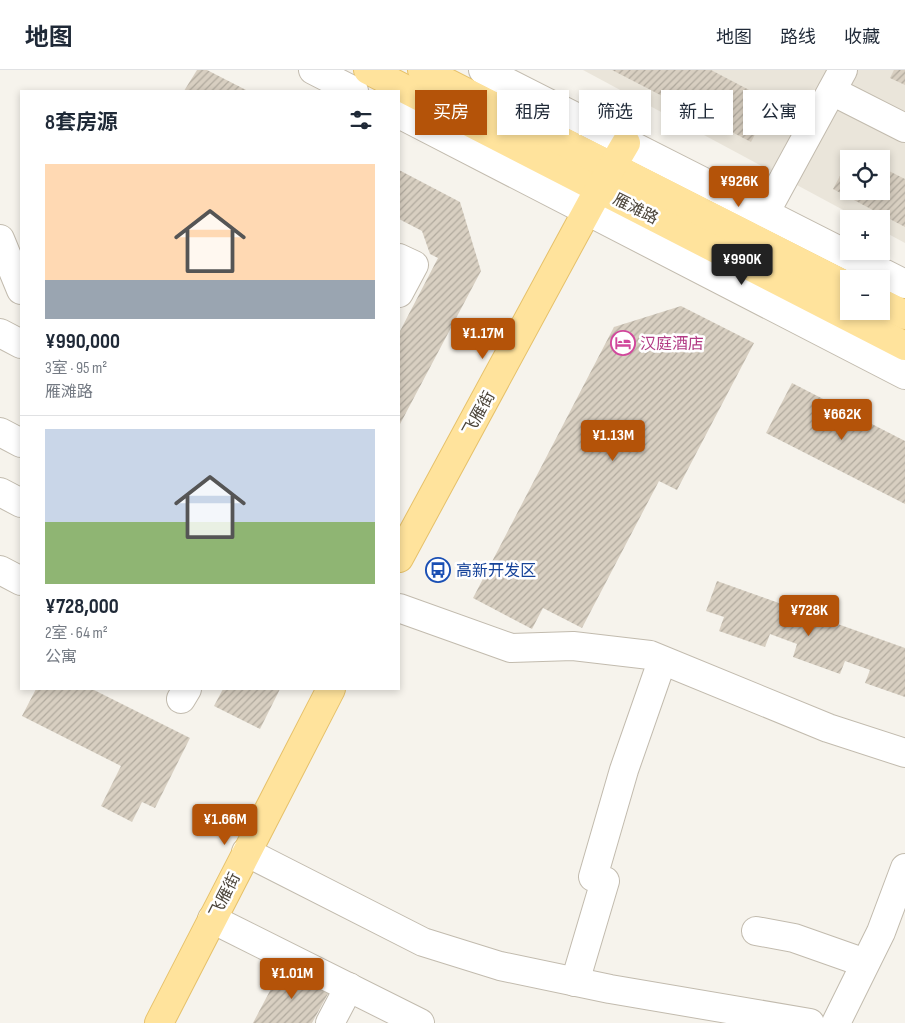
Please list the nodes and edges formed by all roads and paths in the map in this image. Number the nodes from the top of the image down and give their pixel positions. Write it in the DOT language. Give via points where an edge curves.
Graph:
graph roads {
  1 [pos="313,70"];
  2 [pos="368,70"];
  3 [pos="422,70"];
  4 [pos="483,70"];
  5 [pos="837,81"];
  6 [pos="352,90"];
  7 [pos="400,114"];
  8 [pos="905,128"];
  9 [pos="626,143"];
  10 [pos="599,189"];
  11 [pos="765,213"];
  12 [pos="0,239"];
  13 [pos="406,262"];
  14 [pos="840,283"];
  15 [pos="905,284"];
  16 [pos="20,288"];
  17 [pos="400,289"];
  18 [pos="890,308"];
  19 [pos="905,315"];
  20 [pos="0,332"];
  21 [pos="20,343"];
  22 [pos="905,346"];
  23 [pos="905,375"];
  24 [pos="0,432"];
  25 [pos="20,443"];
  26 [pos="0,492"];
  27 [pos="20,502"];
  28 [pos="400,551"];
  29 [pos="0,570"];
  30 [pos="20,580"];
  31 [pos="400,608"];
  32 [pos="662,660"];
  33 [pos="330,690"];
  34 [pos="905,753"];
  35 [pos="246,852"];
  36 [pos="905,868"];
  37 [pos="212,919"];
  38 [pos="756,930"];
  39 [pos="865,963"];
  40 [pos="575,982"];
  41 [pos="349,987"];
  42 [pos="160,1023"];
  43 [pos="330,1023"];
  44 [pos="420,1023"];
  45 [pos="810,1023"];
  46 [pos="836,1023"];
  1 -- 6 [label="street"];
  2 -- 10 [label="main road, 雁滩路"];
  3 -- 10 [label="main road, 雁滩路"];
  4 -- 9 [label="street"];
  5 -- 8 [label="street"];
  5 -- 11 [label="street"];
  7 -- 10 [label="street, 雁滩路"];
  9 -- 10 [label="main road, 飞雁街"];
  9 -- 11 [label="street"];
  10 -- 14 [label="main road, 雁滩路"];
  10 -- 22 [label="main road, 雁滩路"];
  10 -- 23 [label="street, 雁滩路"];
  10 -- 28 [label="main road, 飞雁街"];
  11 -- 15 [label="street"];
  12 -- 16 [label="street"];
  13 -- 17 [label="street"];
  18 -- 19 [label="main road"];
  20 -- 21 [label="street"];
  24 -- 25 [label="street"];
  26 -- 27 [label="street"];
  29 -- 30 [label="street"];
  31 -- 32 [label="street" via="511,648 573,646 650,655"];
  32 -- 34 [label="street" via="828,728"];
  32 -- 40 [label="street" via="624,770 593,877 605,881"];
  33 -- 35 [label="main road, 飞雁街"];
  35 -- 37 [label="main road, 飞雁街"];
  35 -- 40 [label="street" via="423,942 500,966"];
  36 -- 39 [label="street" via="881,932"];
  37 -- 41 [label="street"];
  37 -- 42 [label="main road, 飞雁街"];
  38 -- 39 [label="street" via="794,938"];
  39 -- 46 [label="street"];
  40 -- 45 [label="street"];
  41 -- 43 [label="street"];
  41 -- 44 [label="street"];
}
